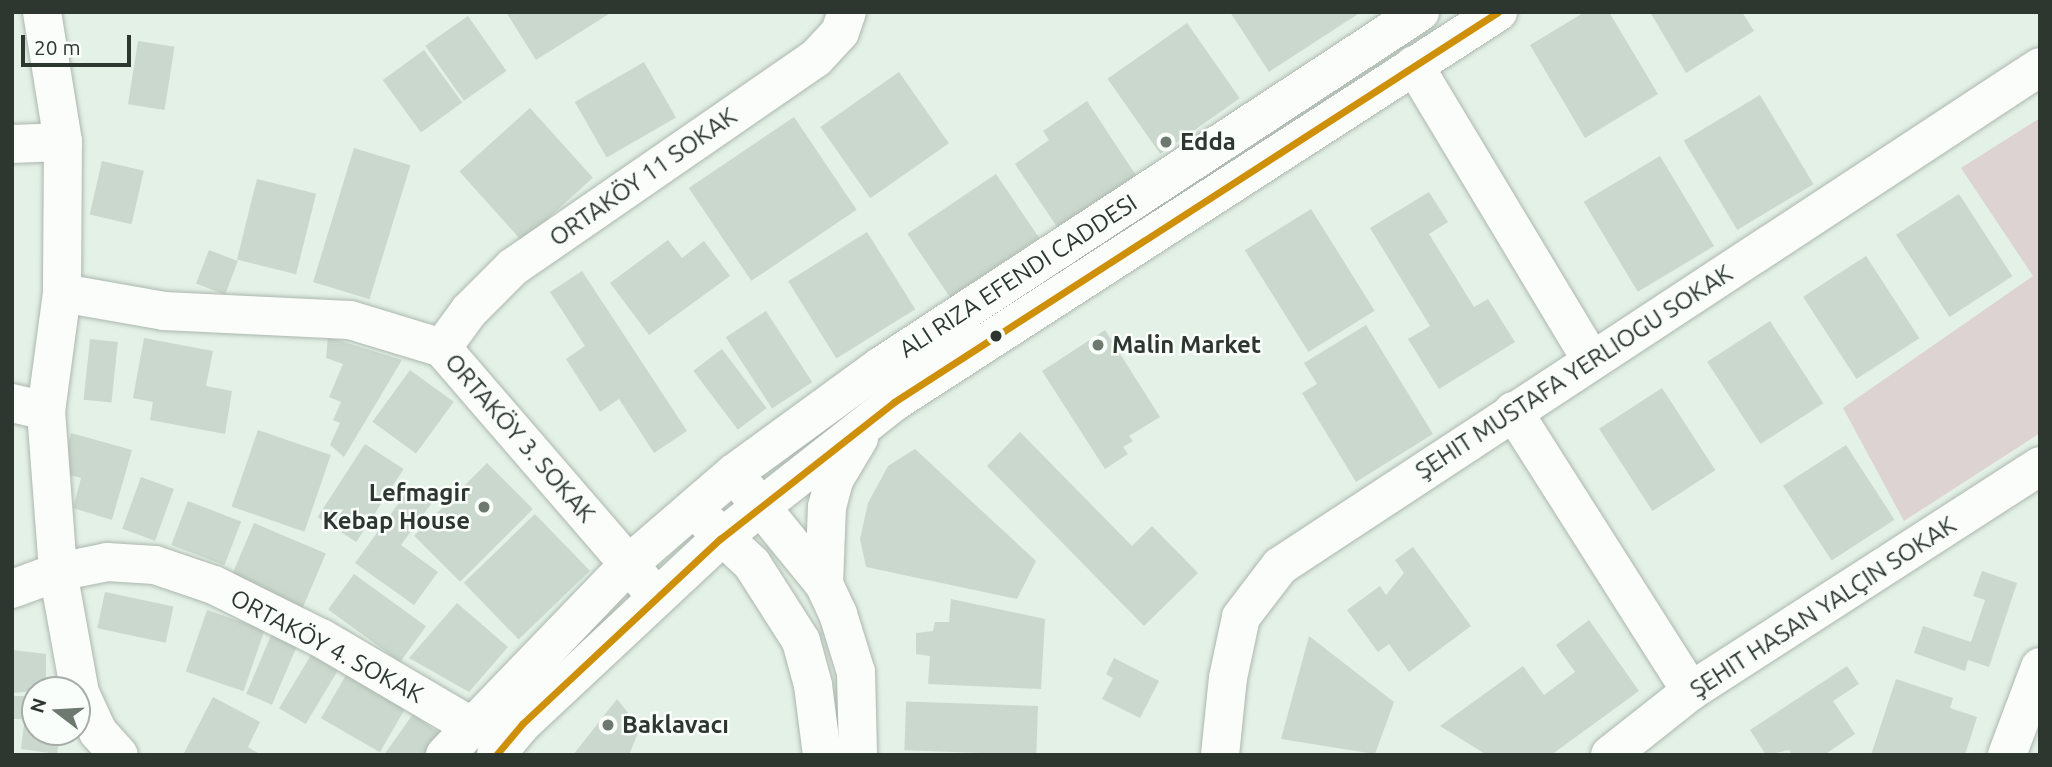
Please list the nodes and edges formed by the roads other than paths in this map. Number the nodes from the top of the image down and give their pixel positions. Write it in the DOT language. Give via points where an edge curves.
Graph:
graph roads {
  1 [pos="42,12"];
  2 [pos="847,12"];
  3 [pos="1420,12"];
  4 [pos="1497,12"];
  5 [pos="1414,65"];
  6 [pos="2040,67"];
  7 [pos="63,142"];
  8 [pos="12,144"];
  9 [pos="62,293"];
  10 [pos="442,348"];
  11 [pos="1591,360"];
  12 [pos="29,407"];
  13 [pos="1513,411"];
  14 [pos="870,422"];
  15 [pos="2040,466"];
  16 [pos="734,473"];
  17 [pos="693,505"];
  18 [pos="760,507"];
  19 [pos="720,539"];
  20 [pos="631,562"];
  21 [pos="58,572"];
  22 [pos="824,584"];
  23 [pos="12,589"];
  24 [pos="657,597"];
  25 [pos="2040,667"];
  26 [pos="1692,691"];
  27 [pos="469,725"];
  28 [pos="119,755"];
  29 [pos="445,755"];
  30 [pos="496,755"];
  31 [pos="822,755"];
  32 [pos="858,755"];
  33 [pos="1220,755"];
  34 [pos="1610,755"];
  35 [pos="2007,755"];
  1 -- 7 [label="street"];
  2 -- 10 [label="street, ORTAKÖY 11 SOKAK" via="840,32 816,58 513,267 469,311"];
  3 -- 16 [label="street" via="881,366"];
  4 -- 5 [label="street"];
  5 -- 11 [label="street"];
  5 -- 14 [label="street"];
  6 -- 11 [label="street, ŞEHIT MUSTAFA YERLIOGU SOKAK"];
  7 -- 8 [label="street"];
  7 -- 9 [label="street"];
  9 -- 10 [label="street, ORTAKÖY 3. SOKAK" via="164,311 351,320"];
  9 -- 12 [label="street"];
  10 -- 20 [label="street, ORTAKÖY 3. SOKAK" via="548,474"];
  11 -- 13 [label="street, ŞEHIT MUSTAFA YERLIOGU SOKAK"];
  12 -- 21 [label="street"];
  13 -- 26 [label="street"];
  13 -- 33 [label="street, ŞEHIT MUSTAFA YERLIOGU SOKAK" via="1295,555 1264,581 1250,600 1236,634"];
  14 -- 18 [label="street"];
  14 -- 22 [label="street" via="834,480 827,507"];
  15 -- 26 [label="street"];
  16 -- 17 [label="street"];
  16 -- 18 [label="street"];
  17 -- 19 [label="street"];
  17 -- 20 [label="street"];
  18 -- 19 [label="street"];
  18 -- 22 [label="street"];
  19 -- 24 [label="street"];
  19 -- 31 [label="street" via="752,564 801,641 813,685"];
  20 -- 24 [label="street, ORTAKÖY 3. SOKAK"];
  20 -- 27 [label="street"];
  21 -- 23 [label="street, ORTAKÖY 4. SOKAK"];
  21 -- 27 [label="street, ORTAKÖY 4. SOKAK" via="107,562 155,565 214,585 321,638"];
  21 -- 28 [label="street" via="80,693 97,732"];
  22 -- 32 [label="street" via="856,672"];
  24 -- 30 [label="street"];
  25 -- 35 [label="street"];
  26 -- 34 [label="street"];
  27 -- 29 [label="street"];
}
